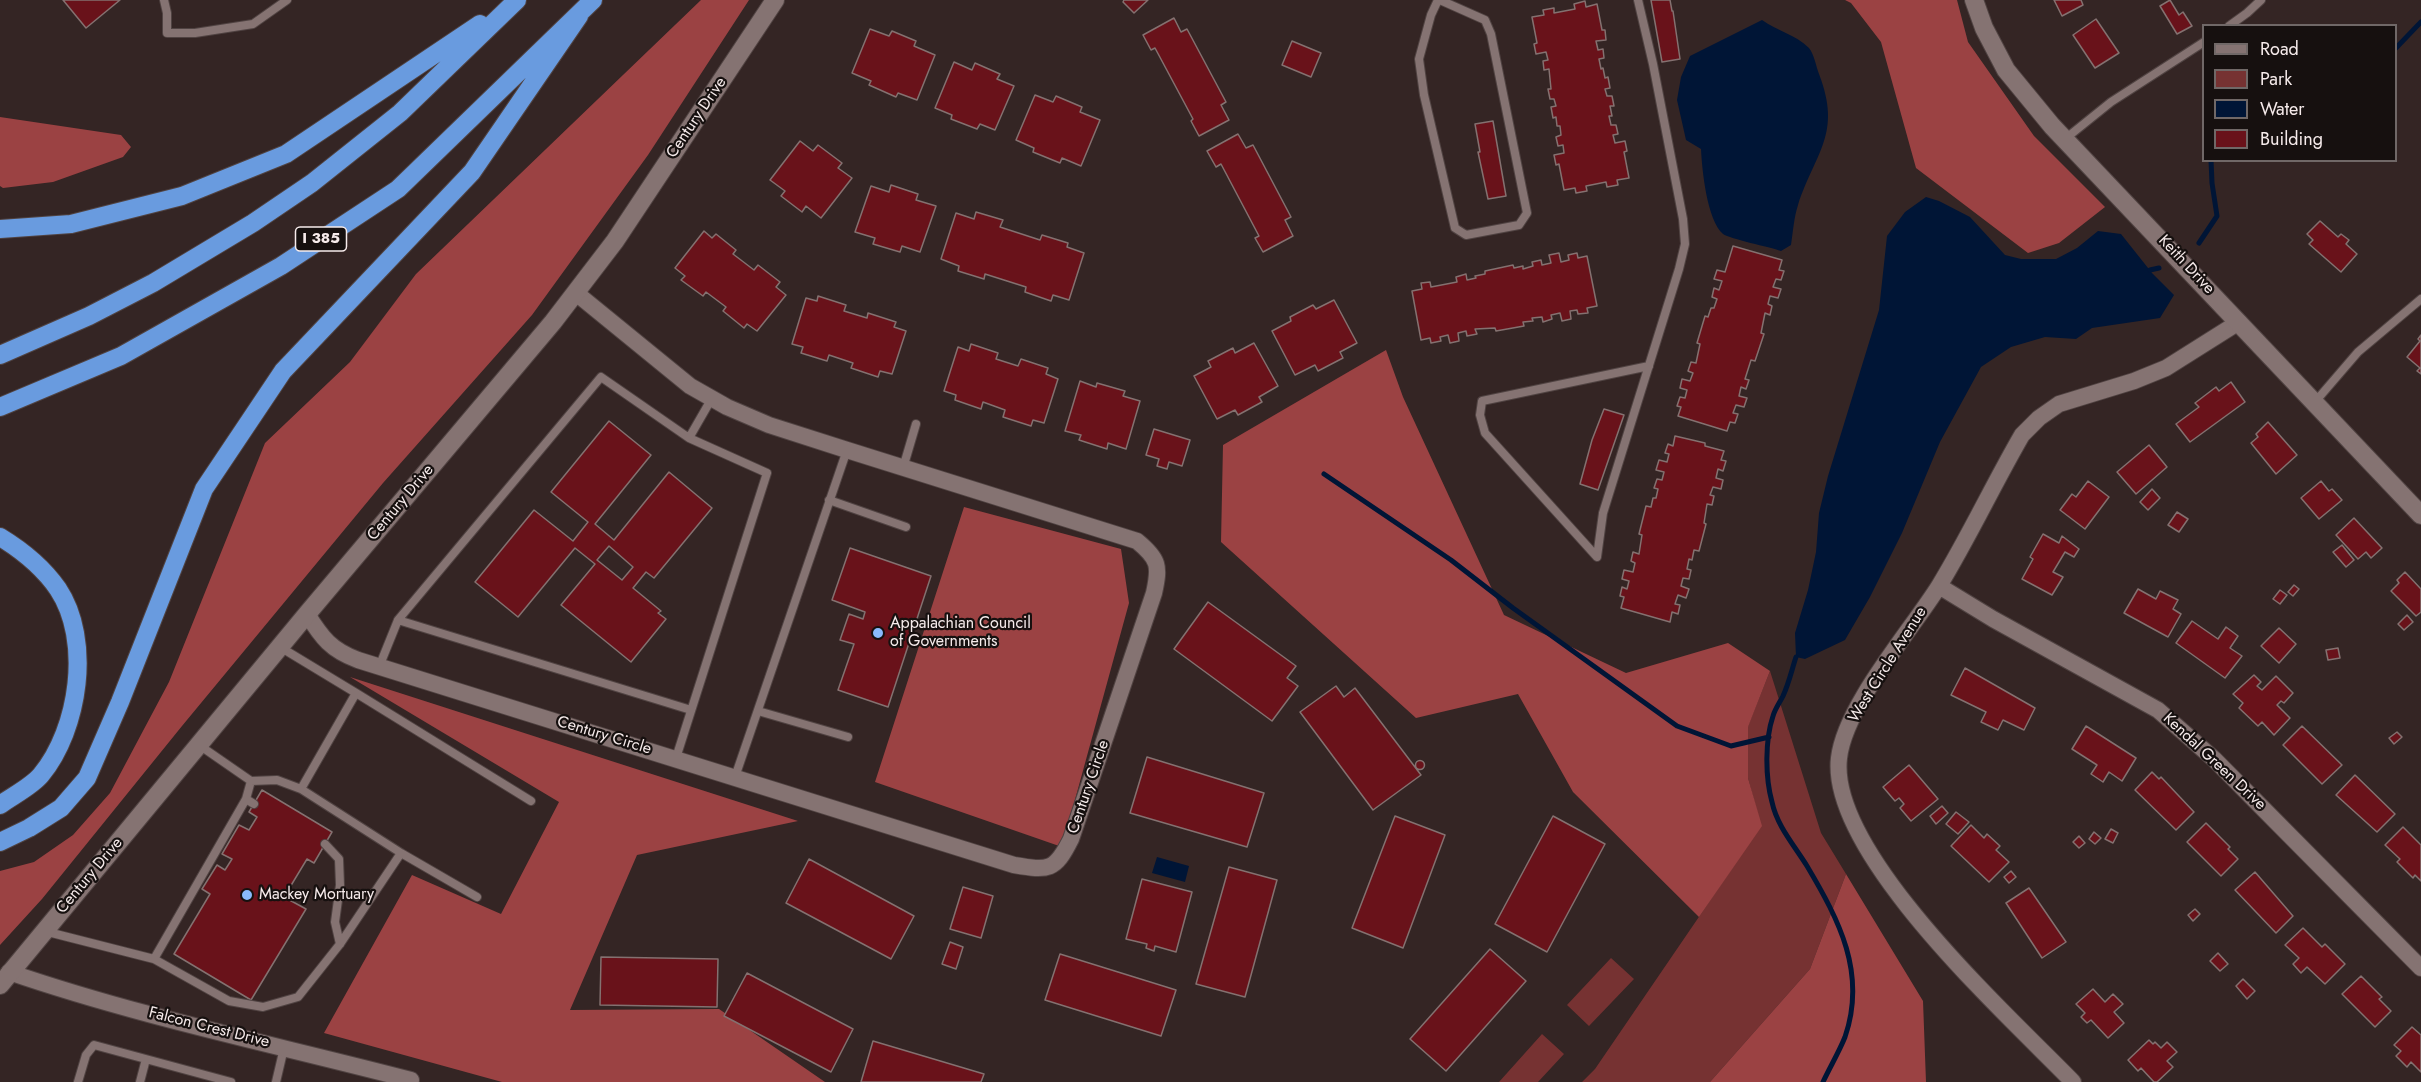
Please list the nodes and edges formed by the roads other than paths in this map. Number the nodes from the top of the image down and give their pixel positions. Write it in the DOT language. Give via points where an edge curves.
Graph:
graph roads {
  1 [pos="164,0"];
  2 [pos="287,0"];
  3 [pos="517,0"];
  4 [pos="594,0"];
  5 [pos="775,0"];
  6 [pos="1439,0"];
  7 [pos="1638,0"];
  8 [pos="1974,0"];
  9 [pos="2261,0"];
  10 [pos="579,16"];
  11 [pos="2232,24"];
  12 [pos="2202,43"];
  13 [pos="2065,139"];
  14 [pos="0,229"];
  15 [pos="576,293"];
  16 [pos="2421,298"];
  17 [pos="2240,322"];
  18 [pos="0,355"];
  19 [pos="1649,366"];
  20 [pos="712,398"];
  21 [pos="2315,402"];
  22 [pos="0,407"];
  23 [pos="916,424"];
  24 [pos="689,438"];
  25 [pos="847,450"];
  26 [pos="903,468"];
  27 [pos="830,500"];
  28 [pos="2421,515"];
  29 [pos="906,527"];
  30 [pos="0,537"];
  31 [pos="1939,586"];
  32 [pos="307,614"];
  33 [pos="399,620"];
  34 [pos="280,647"];
  35 [pos="379,667"];
  36 [pos="356,693"];
  37 [pos="691,710"];
  38 [pos="758,711"];
  39 [pos="848,737"];
  40 [pos="198,745"];
  41 [pos="676,758"];
  42 [pos="735,777"];
  43 [pos="251,781"];
  44 [pos="301,789"];
  45 [pos="531,801"];
  46 [pos="0,805"];
  47 [pos="0,842"];
  48 [pos="325,844"];
  49 [pos="401,853"];
  50 [pos="477,897"];
  51 [pos="43,931"];
  52 [pos="340,944"];
  53 [pos="154,959"];
  54 [pos="2421,968"];
  55 [pos="5,979"];
  56 [pos="285,1047"];
  57 [pos="146,1059"];
  58 [pos="390,1078"];
  59 [pos="413,1081"];
  60 [pos="78,1082"];
  61 [pos="140,1082"];
  62 [pos="231,1082"];
  63 [pos="276,1082"];
  64 [pos="2073,1082"];
  1 -- 2 [label="lane" via="167,33 253,24"];
  3 -- 14 [label="highway" via="286,154 182,196 71,224"];
  3 -- 18 [label="highway" via="400,113 312,183 153,283"];
  4 -- 10 [label="highway, I 385"];
  5 -- 15 [label="street, Century Drive" via="615,241"];
  6 -- 6 [label="lane" via="1419,59 1455,228 1466,235 1519,225 1527,213 1491,34 1485,20"];
  7 -- 19 [label="lane" via="1658,87 1685,244"];
  8 -- 13 [label="street, Keith Drive" via="2006,70"];
  9 -- 11 [label="lane"];
  10 -- 22 [label="highway, I 385" via="399,189 281,266 121,356"];
  10 -- 47 [label="highway" via="472,172 283,371 204,489 87,778 61,808"];
  12 -- 13 [label="lane" via="2111,102"];
  13 -- 17 [label="street, Keith Drive"];
  15 -- 20 [label="street, Century Circle" via="690,386"];
  15 -- 32 [label="street, Century Drive"];
  16 -- 21 [label="lane" via="2358,352"];
  17 -- 21 [label="street, Keith Drive"];
  17 -- 31 [label="street, West Circle Avenue" via="2166,368 2059,404 2039,418 2022,435"];
  19 -- 19 [label="lane" via="1603,513 1597,557 1485,433 1480,415 1482,401"];
  20 -- 24 [label="lane"];
  20 -- 25 [label="street, Century Circle" via="769,424"];
  21 -- 28 [label="street, Keith Drive"];
  23 -- 26 [label="lane"];
  24 -- 33 [label="lane" via="601,377"];
  24 -- 37 [label="lane" via="767,473"];
  25 -- 26 [label="street, Century Circle"];
  25 -- 27 [label="lane"];
  26 -- 42 [label="street, Century Circle" via="1137,541 1156,560 1154,593 1062,857 1052,867 1014,865"];
  27 -- 29 [label="lane"];
  27 -- 38 [label="lane"];
  30 -- 46 [label="highway" via="27,553 58,589 72,620 78,678 69,725 40,776"];
  31 -- 54 [label="street, Kendal Green Drive" via="2158,710 2214,759"];
  31 -- 64 [label="street, West Circle Avenue" via="1861,702 1843,737 1838,772 1842,794 1861,840 1902,899 1949,954"];
  32 -- 34 [label="street, Century Drive"];
  32 -- 35 [label="street, Century Circle" via="339,653"];
  33 -- 35 [label="lane"];
  33 -- 37 [label="lane"];
  34 -- 36 [label="lane"];
  34 -- 40 [label="street, Century Drive"];
  35 -- 41 [label="street, Century Circle"];
  36 -- 44 [label="lane"];
  36 -- 45 [label="lane"];
  37 -- 41 [label="lane"];
  38 -- 39 [label="lane"];
  38 -- 42 [label="lane"];
  40 -- 43 [label="lane"];
  40 -- 51 [label="street, Century Drive"];
  41 -- 42 [label="street, Century Circle"];
  43 -- 44 [label="lane" via="277,780"];
  43 -- 53 [label="lane" via="250,801"];
  44 -- 49 [label="lane"];
  48 -- 52 [label="lane" via="339,859 335,922"];
  49 -- 50 [label="lane"];
  49 -- 52 [label="lane"];
  51 -- 53 [label="lane"];
  51 -- 55 [label="street, Century Drive"];
  52 -- 53 [label="lane" via="298,997 263,1007 229,1001"];
  55 -- 56 [label="street, Falcon Crest Drive" via="47,985"];
  56 -- 58 [label="street, Falcon Crest Drive"];
  56 -- 63 [label="lane"];
  57 -- 60 [label="lane" via="94,1046 86,1054"];
  57 -- 61 [label="lane"];
  57 -- 62 [label="lane"];
  58 -- 59 [label="street, Falcon Crest Drive"];
}
